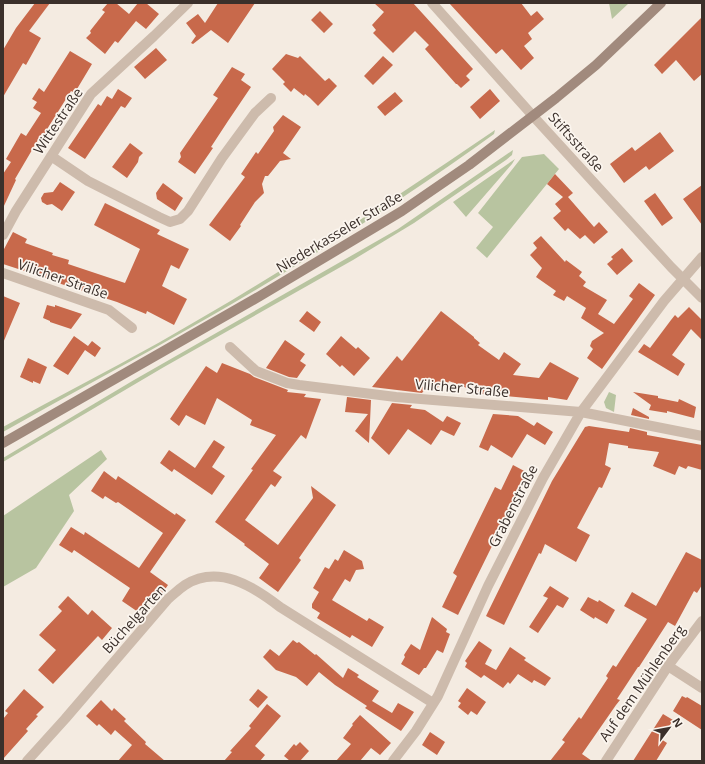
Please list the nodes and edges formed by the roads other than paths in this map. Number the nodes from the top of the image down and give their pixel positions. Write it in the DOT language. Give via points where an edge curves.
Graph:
graph roads {
  1 [pos="188,3"];
  2 [pos="432,3"];
  3 [pos="661,3"];
  4 [pos="271,98"];
  5 [pos="533,116"];
  6 [pos="51,156"];
  7 [pos="3,235"];
  8 [pos="702,256"];
  9 [pos="3,272"];
  10 [pos="682,279"];
  11 [pos="702,298"];
  12 [pos="132,328"];
  13 [pos="230,347"];
  14 [pos="581,412"];
  15 [pos="702,436"];
  16 [pos="3,443"];
  17 [pos="702,622"];
  18 [pos="668,666"];
  19 [pos="702,688"];
  20 [pos="433,703"];
  21 [pos="27,761"];
  22 [pos="393,761"];
  23 [pos="606,761"];
  1 -- 6 [label="street, Wittestraße" via="91,94"];
  2 -- 5 [label="street, Stiftsstraße"];
  3 -- 5 [label="main road, Niederkasseler Straße" via="596,65"];
  4 -- 6 [label="street" via="254,113 188,211 180,219 170,222 88,181"];
  5 -- 10 [label="street, Stiftsstraße"];
  5 -- 16 [label="main road, Niederkasseler Straße" via="469,165 402,211 260,296"];
  6 -- 7 [label="street, Wittestraße"];
  8 -- 10 [label="street, Grabenstraße"];
  9 -- 12 [label="street, Vilicher Straße" via="109,310"];
  10 -- 11 [label="street, Stiftsstraße"];
  10 -- 14 [label="street, Grabenstraße"];
  13 -- 14 [label="street, Vilicher Straße" via="256,371 286,383 396,397"];
  14 -- 15 [label="street, Vilicher Straße"];
  14 -- 20 [label="street, Grabenstraße" via="520,523"];
  17 -- 18 [label="street, Auf dem Mühlenberg"];
  18 -- 19 [label="street"];
  18 -- 23 [label="street, Auf dem Mühlenberg"];
  20 -- 21 [label="street, Büchelgarten" via="260,592 237,580 203,578 185,585 168,599"];
  20 -- 22 [label="street, Grabenstraße"];
}
